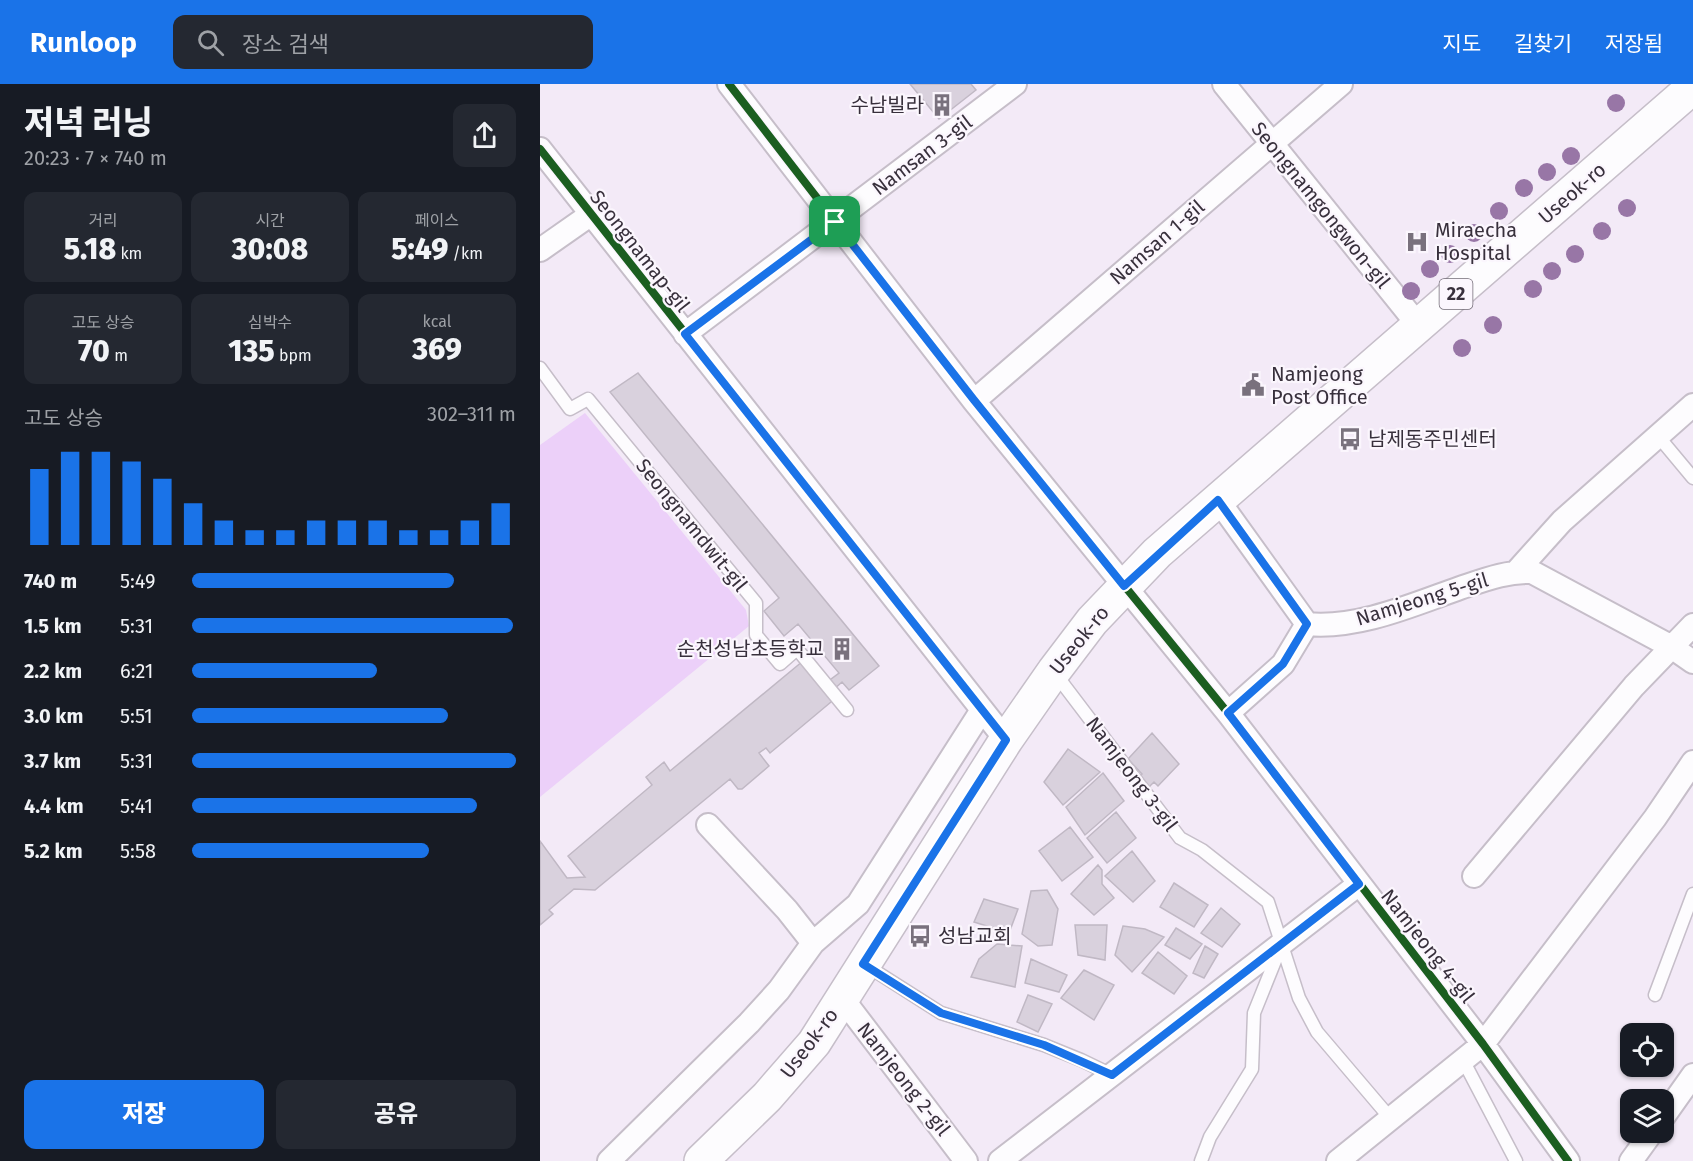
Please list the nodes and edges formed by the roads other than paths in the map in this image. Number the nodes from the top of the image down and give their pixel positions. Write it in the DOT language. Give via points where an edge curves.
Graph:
graph roads {
  1 [pos="729,84"];
  2 [pos="1224,84"];
  3 [pos="1341,84"];
  4 [pos="1693,87"];
  5 [pos="1002,88"];
  6 [pos="1270,144"];
  7 [pos="540,149"];
  8 [pos="590,214"];
  9 [pos="835,222"];
  10 [pos="540,250"];
  11 [pos="1419,326"];
  12 [pos="685,334"];
  13 [pos="540,368"];
  14 [pos="974,400"];
  15 [pos="1693,405"];
  16 [pos="1658,436"];
  17 [pos="1693,478"];
  18 [pos="1218,500"];
  19 [pos="1517,571"];
  20 [pos="1124,586"];
  21 [pos="1307,624"];
  22 [pos="1693,625"];
  23 [pos="1670,646"];
  24 [pos="1693,662"];
  25 [pos="1054,671"];
  26 [pos="847,710"];
  27 [pos="982,710"];
  28 [pos="1228,713"];
  29 [pos="1006,740"];
  30 [pos="1693,762"];
  31 [pos="708,825"];
  32 [pos="1473,876"];
  33 [pos="1359,884"];
  34 [pos="1693,894"];
  35 [pos="813,943"];
  36 [pos="1282,945"];
  37 [pos="863,964"];
  38 [pos="1655,995"];
  39 [pos="842,998"];
  40 [pos="1483,1044"];
  41 [pos="1463,1060"];
  42 [pos="1112,1075"];
  43 [pos="1693,1075"];
  44 [pos="1674,1102"];
  45 [pos="1391,1119"];
  46 [pos="1644,1143"];
  47 [pos="609,1161"];
  48 [pos="701,1161"];
  49 [pos="966,1161"];
  50 [pos="1000,1161"];
  51 [pos="1201,1161"];
  52 [pos="1338,1161"];
  53 [pos="1516,1161"];
  54 [pos="1568,1161"];
  55 [pos="1630,1161"];
  1 -- 9 [label="street, Namjeong 4-gil"];
  2 -- 6 [label="street, Seongnamgongwon-gil"];
  3 -- 6 [label="street, Namsan 1-gil"];
  4 -- 11 [label="main road, Useok-ro / 22"];
  5 -- 9 [label="street, Namsan 3-gil"];
  6 -- 11 [label="street, Seongnamgongwon-gil"];
  6 -- 14 [label="street, Namsan 1-gil"];
  7 -- 8 [label="street, Seongnamap-gil"];
  8 -- 10 [label="street"];
  8 -- 12 [label="street, Seongnamap-gil"];
  9 -- 12 [label="street, Namsan 3-gil"];
  9 -- 14 [label="street, Namjeong 4-gil"];
  11 -- 18 [label="main road, Useok-ro / 22"];
  12 -- 27 [label="street, Seongnamap-gil"];
  13 -- 26 [label="lane, Seongnamdwit-gil" via="570,409 588,399 756,603 756,635 780,664 797,649"];
  14 -- 20 [label="street, Namjeong 4-gil"];
  15 -- 16 [label="street"];
  16 -- 17 [label="lane"];
  16 -- 19 [label="street" via="1562,521"];
  18 -- 20 [label="main road, Useok-ro / 22"];
  18 -- 21 [label="street"];
  19 -- 21 [label="street, Namjeong 5-gil" via="1332,626"];
  19 -- 23 [label="street" via="1532,572"];
  20 -- 25 [label="main road, Useok-ro / 22"];
  20 -- 28 [label="street, Namjeong 4-gil"];
  21 -- 28 [label="street" via="1283,664"];
  22 -- 23 [label="street"];
  23 -- 24 [label="street"];
  23 -- 32 [label="street"];
  25 -- 29 [label="main road, Useok-ro / 22"];
  25 -- 36 [label="lane, Namjeong 3-gil" via="1180,838 1202,850 1268,902"];
  27 -- 29 [label="street, Seongnamap-gil"];
  27 -- 35 [label="street" via="858,904"];
  28 -- 33 [label="street, Namjeong 4-gil"];
  29 -- 37 [label="main road, Useok-ro / 22"];
  30 -- 40 [label="street"];
  31 -- 35 [label="street"];
  33 -- 36 [label="street"];
  33 -- 40 [label="street, Namjeong 4-gil"];
  34 -- 38 [label="lane"];
  35 -- 47 [label="street" via="749,1023"];
  36 -- 42 [label="street"];
  36 -- 45 [label="lane, Namjeong 3-gil" via="1299,998 1317,1032"];
  36 -- 51 [label="lane" via="1254,1012 1252,1069 1210,1137"];
  37 -- 39 [label="main road, Useok-ro / 22"];
  37 -- 42 [label="lane" via="941,1013 1044,1045"];
  39 -- 48 [label="main road, Useok-ro / 22" via="814,1043"];
  39 -- 49 [label="street, Namjeong 2-gil"];
  40 -- 41 [label="street"];
  40 -- 54 [label="street, Namjeong 4-gil"];
  41 -- 45 [label="street"];
  41 -- 53 [label="lane"];
  42 -- 50 [label="street"];
  43 -- 44 [label="street"];
  45 -- 52 [label="street"];
  46 -- 55 [label="street"];
}
